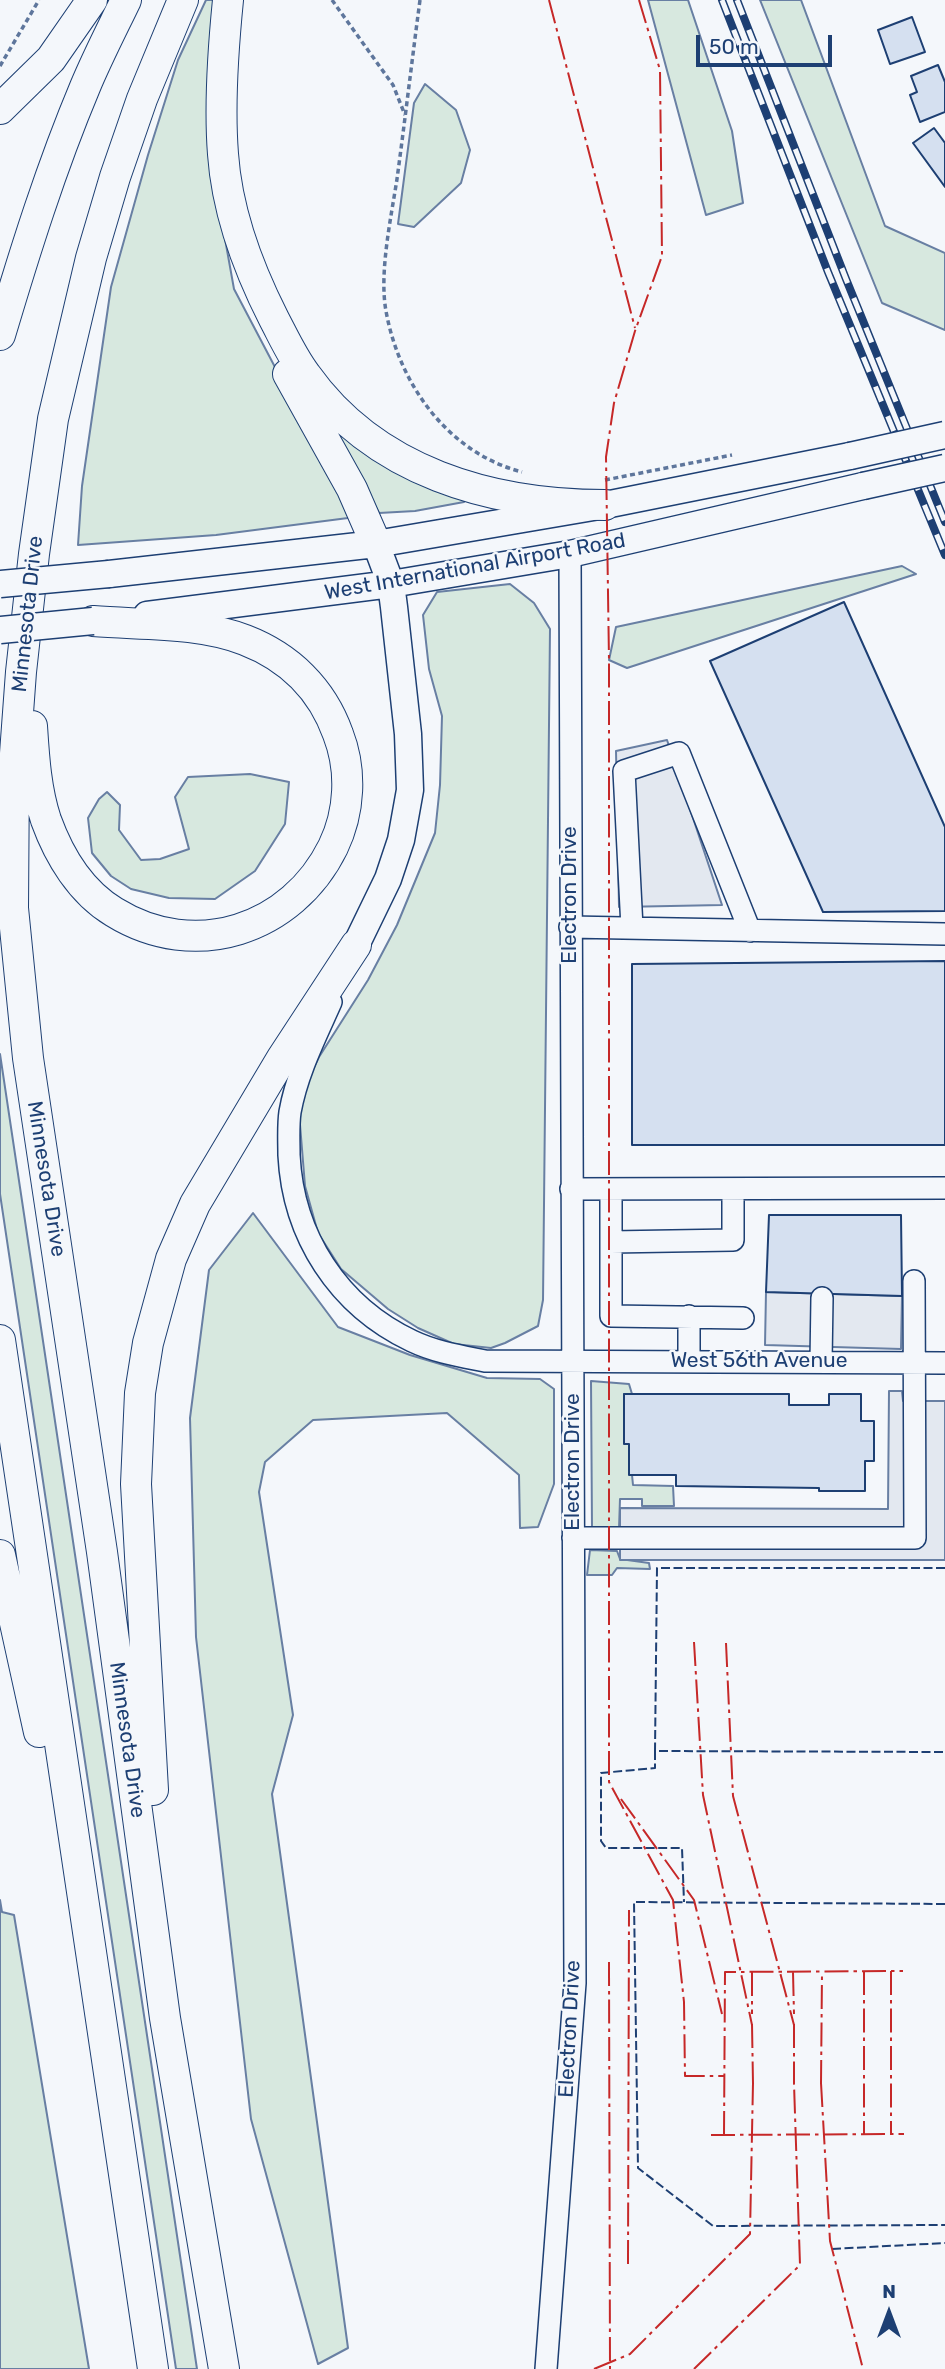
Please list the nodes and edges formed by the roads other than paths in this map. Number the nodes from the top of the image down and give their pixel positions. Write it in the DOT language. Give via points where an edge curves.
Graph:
graph roads {
  1 [pos="92,0"];
  2 [pos="126,0"];
  3 [pos="183,0"];
  4 [pos="228,0"];
  5 [pos="0,109"];
  6 [pos="241,241"];
  7 [pos="0,335"];
  8 [pos="945,435"];
  9 [pos="945,468"];
  10 [pos="604,493"];
  11 [pos="376,544"];
  12 [pos="570,554"];
  13 [pos="0,584"];
  14 [pos="391,584"];
  15 [pos="93,621"];
  16 [pos="12,635"];
  17 [pos="570,927"];
  18 [pos="632,929"];
  19 [pos="750,931"];
  20 [pos="945,934"];
  21 [pos="356,945"];
  22 [pos="945,1188"];
  23 [pos="571,1189"];
  24 [pos="611,1189"];
  25 [pos="733,1189"];
  26 [pos="611,1242"];
  27 [pos="914,1281"];
  28 [pos="822,1298"];
  29 [pos="689,1316"];
  30 [pos="743,1318"];
  31 [pos="0,1340"];
  32 [pos="572,1360"];
  33 [pos="689,1361"];
  34 [pos="821,1362"];
  35 [pos="915,1362"];
  36 [pos="945,1363"];
  37 [pos="573,1538"];
  38 [pos="0,1555"];
  39 [pos="165,2018"];
  40 [pos="103,2037"];
  41 [pos="153,2369"];
  42 [pos="225,2369"];
  43 [pos="546,2369"];
  1 -- 5 [label="highway" via="51,59"];
  2 -- 7 [label="highway" via="56,159"];
  3 -- 16 [label="highway, Minnesota Drive" via="115,177 82,294"];
  4 -- 6 [label="highway" via="223,154"];
  6 -- 10 [label="highway" via="262,296 305,374 327,401 373,440 418,469 480,490 565,505"];
  6 -- 11 [label="highway" via="243,270 253,300"];
  8 -- 10 [label="main road, West International Airport Road, bridge" via="850,456"];
  9 -- 12 [label="main road, West International Airport Road, bridge"];
  10 -- 11 [label="main road, West International Airport Road"];
  10 -- 12 [label="main road" via="582,524"];
  11 -- 13 [label="main road, West International Airport Road, bridge"];
  11 -- 14 [label="main road"];
  12 -- 14 [label="main road, West International Airport Road"];
  12 -- 17 [label="street, Electron Drive"];
  14 -- 15 [label="main road, West International Airport Road"];
  14 -- 21 [label="main road" via="410,790 392,866"];
  15 -- 16 [label="main road, West International Airport Road, bridge"];
  15 -- 16 [label="highway" via="203,629 274,652 299,672 333,719 347,775 347,803 339,833 307,887 264,920 209,935 155,930 112,911 73,873 46,818"];
  16 -- 39 [label="highway, Minnesota Drive" via="13,908 19,986"];
  17 -- 18 [label="street"];
  17 -- 23 [label="street, Electron Drive"];
  18 -- 19 [label="street"];
  18 -- 19 [label="street" via="624,771 679,753"];
  19 -- 20 [label="street"];
  21 -- 32 [label="street, West 56th Avenue" via="302,1066 289,1115 290,1176 296,1207 320,1261 362,1310 413,1342 485,1361"];
  21 -- 39 [label="highway" via="195,1204 171,1259 139,1393 136,1484 162,1896"];
  22 -- 25 [label="street"];
  23 -- 24 [label="street"];
  23 -- 32 [label="street, Electron Drive"];
  24 -- 25 [label="street"];
  24 -- 26 [label="street"];
  25 -- 26 [label="street" via="733,1240"];
  26 -- 29 [label="street" via="611,1315"];
  27 -- 35 [label="street"];
  28 -- 34 [label="street"];
  29 -- 30 [label="street"];
  29 -- 33 [label="street"];
  31 -- 40 [label="highway"];
  32 -- 33 [label="street, West 56th Avenue"];
  32 -- 37 [label="street, Electron Drive"];
  33 -- 34 [label="street, West 56th Avenue"];
  34 -- 35 [label="street, West 56th Avenue"];
  35 -- 36 [label="street, West 56th Avenue"];
  35 -- 37 [label="street" via="915,1538"];
  37 -- 43 [label="street, Electron Drive" via="575,1983"];
  38 -- 40 [label="highway"];
  39 -- 42 [label="highway, Minnesota Drive"];
  40 -- 41 [label="highway"];
}
